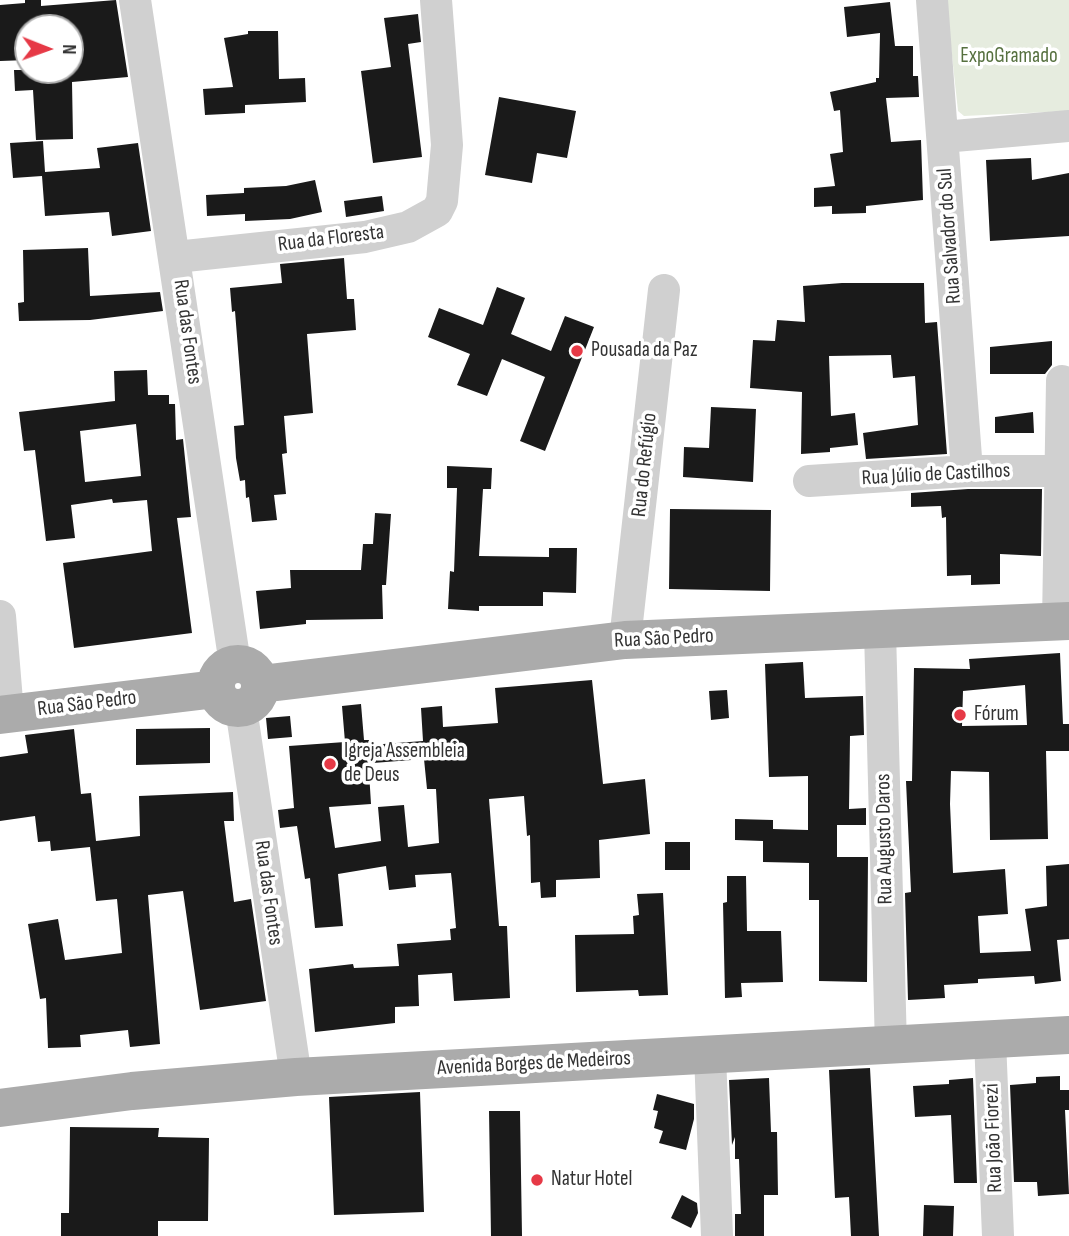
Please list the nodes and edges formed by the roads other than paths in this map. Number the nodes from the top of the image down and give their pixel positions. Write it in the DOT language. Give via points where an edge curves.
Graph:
graph roads {
  1 [pos="135,0"];
  2 [pos="436,0"];
  3 [pos="932,0"];
  4 [pos="1069,126"];
  5 [pos="943,137"];
  6 [pos="176,257"];
  7 [pos="664,290"];
  8 [pos="1062,382"];
  9 [pos="967,471"];
  10 [pos="1063,471"];
  11 [pos="809,481"];
  12 [pos="0,616"];
  13 [pos="1063,622"];
  14 [pos="880,631"];
  15 [pos="625,640"];
  16 [pos="238,686"];
  17 [pos="4,714"];
  18 [pos="1058,1025"];
  19 [pos="890,1036"];
  20 [pos="990,1040"];
  21 [pos="613,1049"];
  22 [pos="710,1055"];
  23 [pos="294,1066"];
  24 [pos="17,1094"];
  25 [pos="717,1236"];
  26 [pos="998,1236"];
  1 -- 6 [label="street, Rua das Fontes"];
  2 -- 6 [label="street, Rua da Floresta" via="447,145 437,211 408,227 365,237"];
  3 -- 5 [label="street, Rua Salvador do Sul"];
  4 -- 5 [label="street"];
  5 -- 9 [label="street, Rua Salvador do Sul"];
  6 -- 16 [label="street, Rua das Fontes"];
  7 -- 15 [label="street, Rua do Refúgio"];
  8 -- 10 [label="street"];
  9 -- 10 [label="street, Rua Júlio de Castilhos"];
  9 -- 11 [label="street, Rua Júlio de Castilhos"];
  10 -- 13 [label="street"];
  12 -- 17 [label="street"];
  13 -- 14 [label="main road, Rua São Pedro"];
  14 -- 15 [label="main road, Rua São Pedro"];
  14 -- 19 [label="street, Rua Augusto Daros"];
  15 -- 16 [label="main road, Rua São Pedro"];
  16 -- 17 [label="main road, Rua São Pedro"];
  16 -- 23 [label="street, Rua das Fontes"];
  18 -- 19 [label="main road, Avenida Borges de Medeiros"];
  18 -- 20 [label="main road, Avenida Borges de Medeiros"];
  19 -- 20 [label="main road, Avenida Borges de Medeiros"];
  19 -- 21 [label="main road, Avenida Borges de Medeiros"];
  19 -- 22 [label="main road, Avenida Borges de Medeiros"];
  20 -- 26 [label="street, Rua João Fiorezi"];
  21 -- 22 [label="main road, Avenida Borges de Medeiros"];
  21 -- 23 [label="main road, Avenida Borges de Medeiros"];
  22 -- 25 [label="street"];
  23 -- 24 [label="main road, Avenida Borges de Medeiros"];
}
